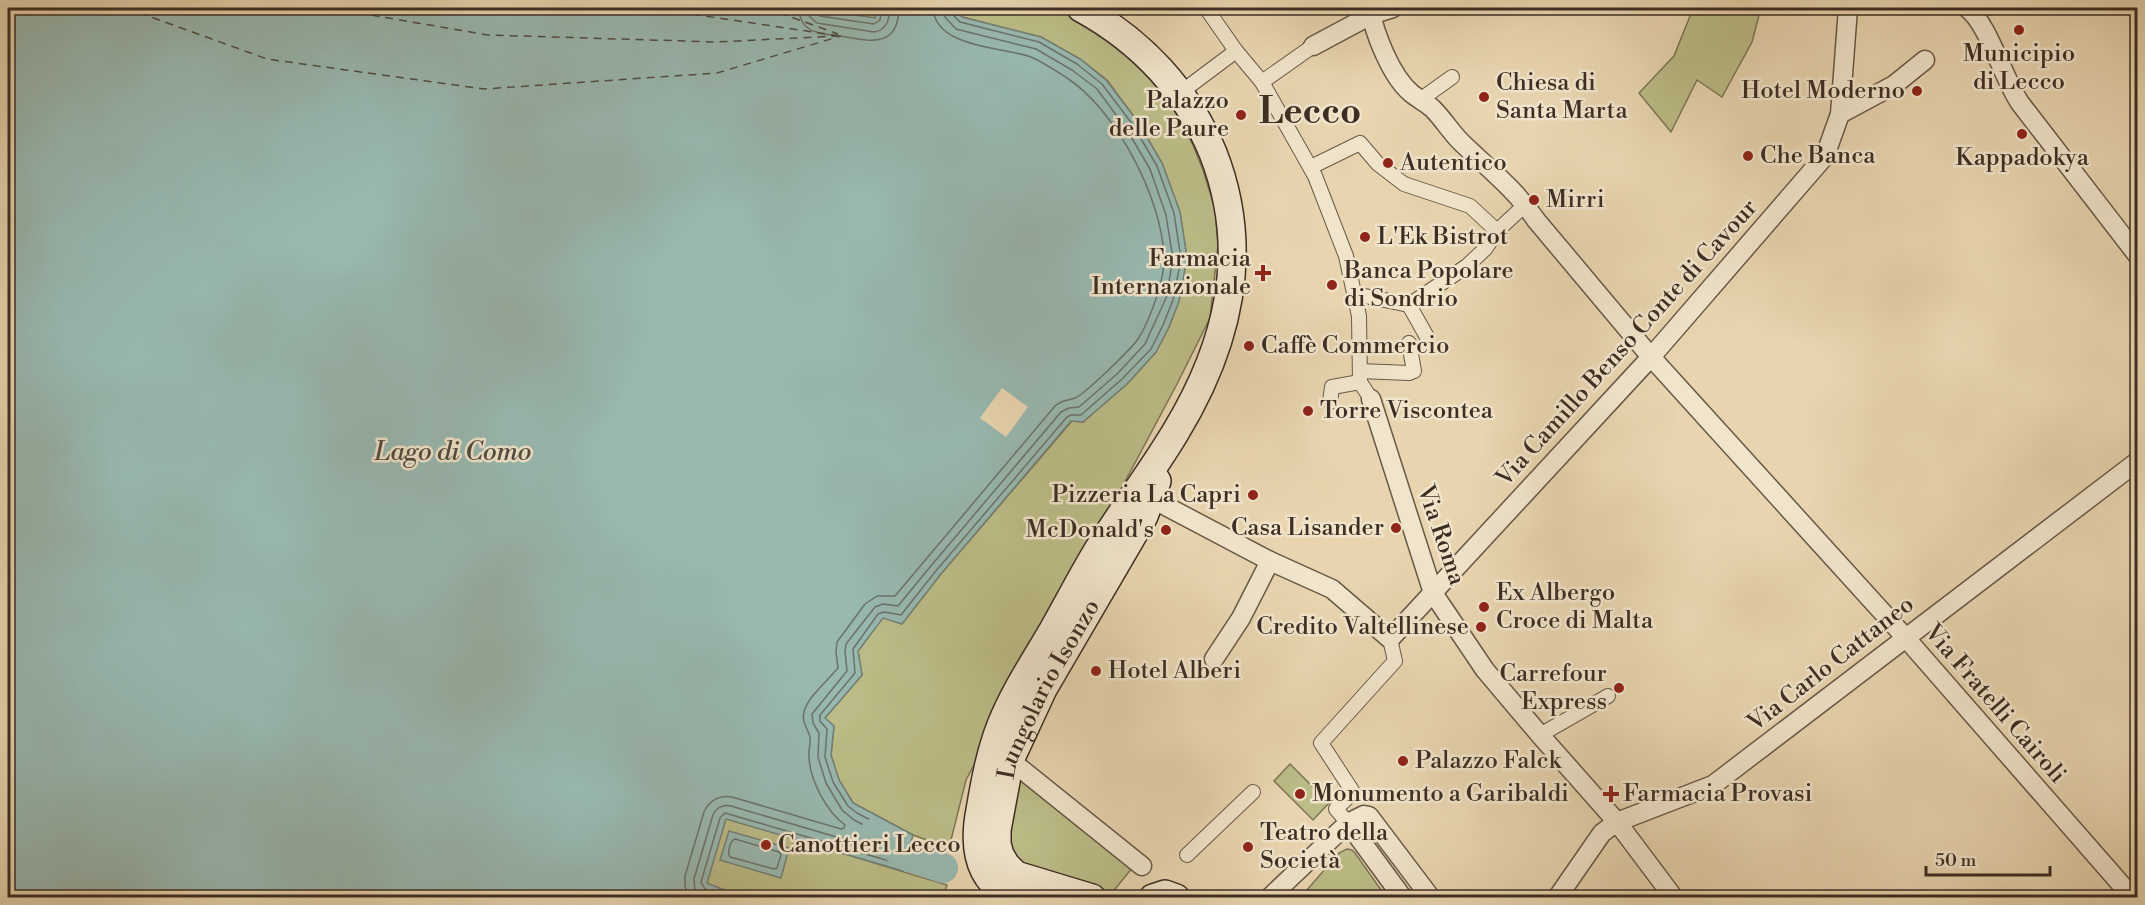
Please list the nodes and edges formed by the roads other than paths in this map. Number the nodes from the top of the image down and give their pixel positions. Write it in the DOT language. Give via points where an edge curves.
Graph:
graph roads {
  1 [pos="1081,8"];
  2 [pos="1206,8"];
  3 [pos="1393,8"];
  4 [pos="1848,8"];
  5 [pos="1967,8"];
  6 [pos="1370,11"];
  7 [pos="1312,46"];
  8 [pos="1236,51"];
  9 [pos="1924,60"];
  10 [pos="1452,77"];
  11 [pos="1262,82"];
  12 [pos="1180,93"];
  13 [pos="1420,100"];
  14 [pos="1840,114"];
  15 [pos="1311,168"];
  16 [pos="1526,204"];
  17 [pos="1497,231"];
  18 [pos="2138,256"];
  19 [pos="1355,294"];
  20 [pos="1409,305"];
  21 [pos="1427,337"];
  22 [pos="1409,343"];
  23 [pos="1651,357"];
  24 [pos="1360,377"];
  25 [pos="1371,399"];
  26 [pos="1330,402"];
  27 [pos="2138,461"];
  28 [pos="1144,494"];
  29 [pos="1270,561"];
  30 [pos="1433,593"];
  31 [pos="1905,637"];
  32 [pos="1390,639"];
  33 [pos="1214,659"];
  34 [pos="1608,696"];
  35 [pos="1540,735"];
  36 [pos="1010,760"];
  37 [pos="1253,792"];
  38 [pos="1617,822"];
  39 [pos="1348,823"];
  40 [pos="1187,855"];
  41 [pos="1142,866"];
  42 [pos="1014,897"];
  43 [pos="1092,897"];
  44 [pos="1153,897"];
  45 [pos="1176,897"];
  46 [pos="1269,897"];
  47 [pos="1403,897"];
  48 [pos="1431,897"];
  49 [pos="1557,897"];
  50 [pos="1674,897"];
  51 [pos="2133,897"];
  1 -- 12 [label="main road, Lungolario Isonzo" via="1134,43"];
  2 -- 8 [label="street"];
  3 -- 6 [label="street"];
  4 -- 14 [label="street, Via Camillo Benso Conte di Cavour"];
  5 -- 18 [label="street" via="1980,21 2020,103"];
  6 -- 7 [label="street"];
  6 -- 13 [label="street, Via Fratelli Cairoli" via="1393,69 1409,92"];
  7 -- 11 [label="street"];
  8 -- 11 [label="street"];
  8 -- 12 [label="street"];
  9 -- 14 [label="street" via="1894,85"];
  10 -- 13 [label="street"];
  11 -- 15 [label="street"];
  12 -- 28 [label="main road, Lungolario Isonzo" via="1207,138 1221,178 1229,211 1233,261 1228,309 1219,344"];
  13 -- 16 [label="street, Via Fratelli Cairoli"];
  14 -- 23 [label="street, Via Camillo Benso Conte di Cavour" via="1825,156"];
  15 -- 17 [label="street" via="1360,143 1378,164 1404,184 1470,206"];
  15 -- 19 [label="street" via="1338,232"];
  16 -- 17 [label="street"];
  16 -- 23 [label="street, Via Fratelli Cairoli"];
  17 -- 20 [label="street" via="1467,266"];
  19 -- 20 [label="street"];
  19 -- 24 [label="street"];
  20 -- 21 [label="street"];
  22 -- 24 [label="street" via="1414,371"];
  23 -- 30 [label="street, Via Camillo Benso Conte di Cavour"];
  23 -- 31 [label="street, Via Fratelli Cairoli"];
  24 -- 25 [label="street"];
  24 -- 26 [label="street" via="1332,387"];
  25 -- 30 [label="street, Via Roma"];
  27 -- 31 [label="street, Via Carlo Cattaneo"];
  28 -- 29 [label="street"];
  28 -- 36 [label="main road, Lungolario Isonzo" via="1143,516 1043,690"];
  28 -- 42 [label="main road, Lungolario Isonzo" via="1100,547 1026,677 1002,723 992,753 976,845 990,878"];
  29 -- 32 [label="street" via="1332,589"];
  29 -- 33 [label="street" via="1241,618"];
  30 -- 32 [label="street, Via Camillo Benso Conte di Cavour"];
  30 -- 35 [label="street, Via Roma" via="1485,670"];
  31 -- 38 [label="street, Via Carlo Cattaneo" via="1713,785"];
  31 -- 51 [label="street, Via Fratelli Cairoli"];
  32 -- 39 [label="street" via="1395,661 1321,743 1353,792 1336,809"];
  34 -- 35 [label="street"];
  35 -- 38 [label="street, Via Roma"];
  36 -- 41 [label="street"];
  36 -- 43 [label="main road, Lungolario Isonzo" via="996,832 1004,862 1021,878"];
  37 -- 40 [label="street"];
  38 -- 49 [label="street, Via Carlo Cattaneo" via="1602,833"];
  38 -- 50 [label="street, Via Roma"];
  39 -- 46 [label="street"];
  39 -- 47 [label="street"];
  39 -- 48 [label="street" via="1369,816"];
  44 -- 45 [label="main road"];
}
